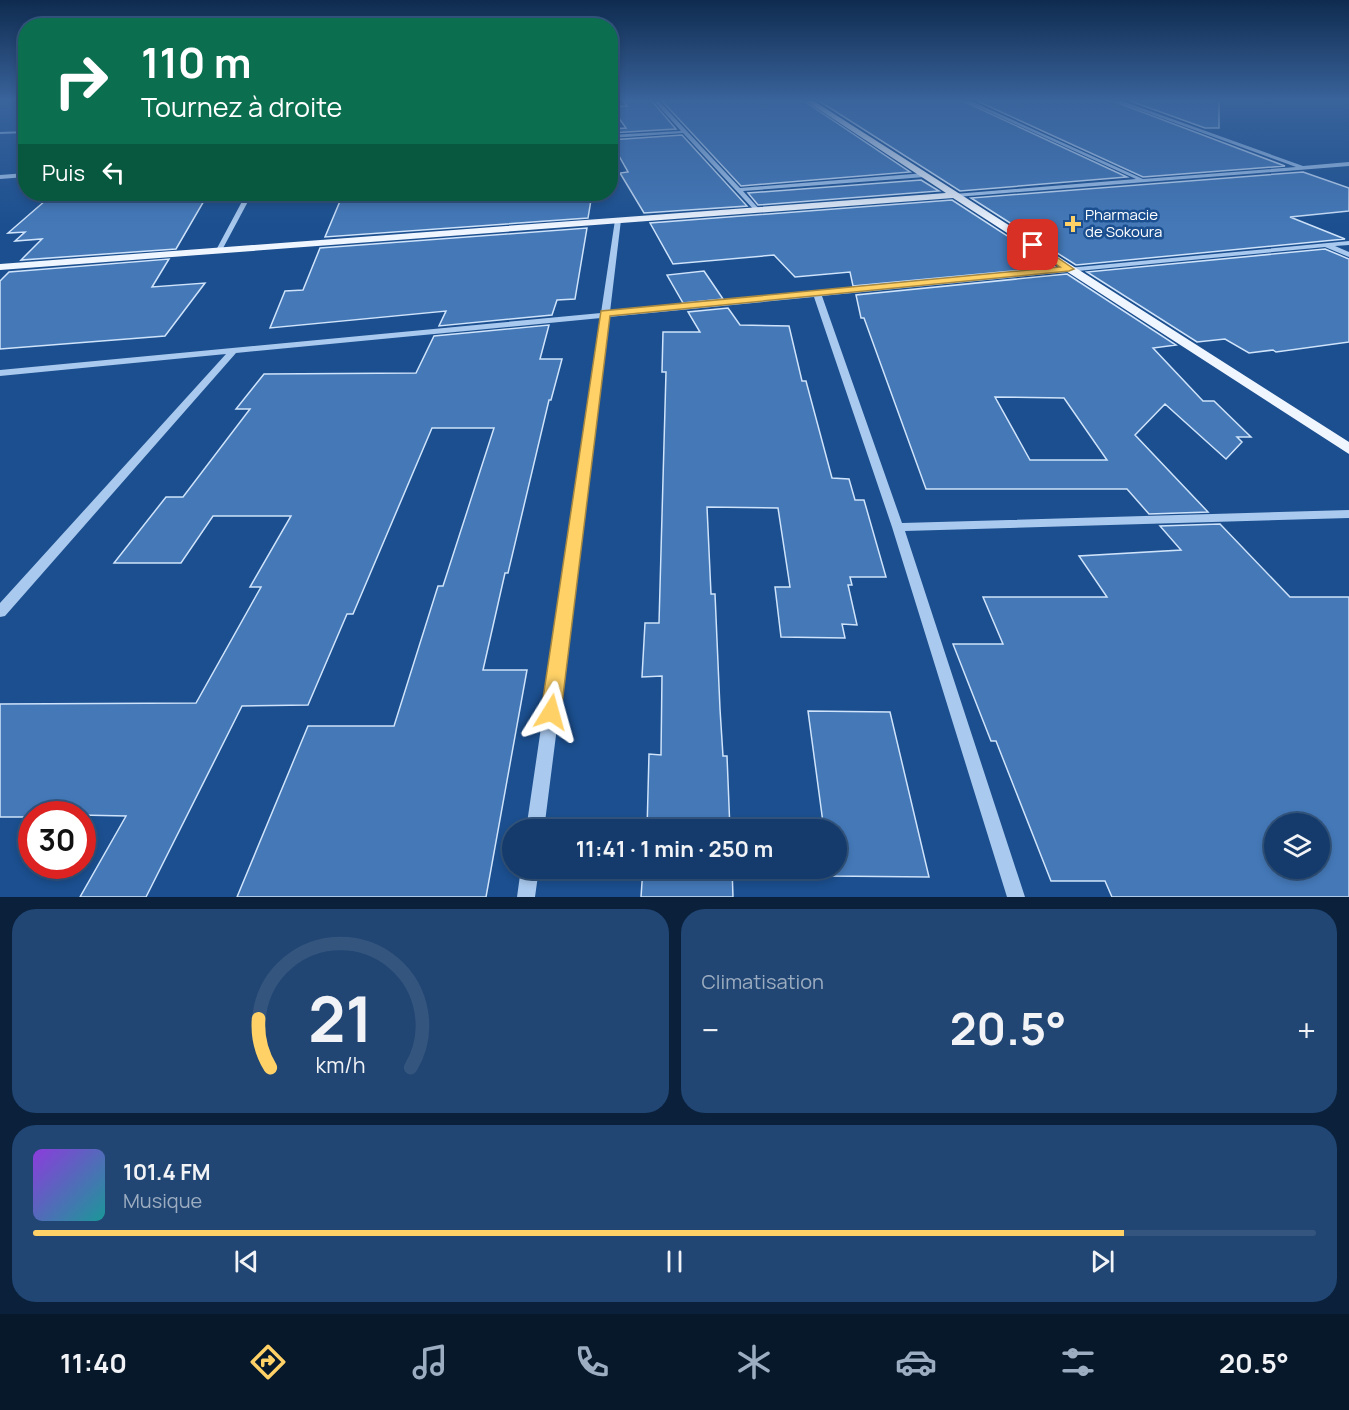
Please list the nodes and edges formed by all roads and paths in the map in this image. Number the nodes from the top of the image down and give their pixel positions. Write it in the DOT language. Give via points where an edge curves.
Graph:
graph roads {
  1 [pos="694,143"];
  2 [pos="875,143"];
  3 [pos="1059,143"];
  4 [pos="1234,143"];
  5 [pos="1349,164"];
  6 [pos="1305,168"];
  7 [pos="925,175"];
  8 [pos="18,176"];
  9 [pos="0,177"];
  10 [pos="1143,181"];
  11 [pos="738,190"];
  12 [pos="956,195"];
  13 [pos="245,201"];
  14 [pos="757,210"];
  15 [pos="618,220"];
  16 [pos="1349,243"];
  17 [pos="1324,245"];
  18 [pos="218,252"];
  19 [pos="1349,255"];
  20 [pos="0,267"];
  21 [pos="1069,269"];
  22 [pos="817,293"];
  23 [pos="605,314"];
  24 [pos="234,350"];
  25 [pos="0,373"];
  26 [pos="1349,449"];
  27 [pos="1349,514"];
  28 [pos="898,527"];
  29 [pos="0,612"];
  30 [pos="536,819"];
  31 [pos="528,879"];
  32 [pos="526,897"];
  33 [pos="1016,897"];
  1 -- 11 [label="street"];
  2 -- 7 [label="main road"];
  3 -- 10 [label="street"];
  4 -- 6 [label="street"];
  5 -- 6 [label="street"];
  6 -- 10 [label="street"];
  7 -- 11 [label="street"];
  7 -- 12 [label="main road"];
  8 -- 9 [label="street"];
  10 -- 12 [label="street"];
  11 -- 14 [label="street"];
  12 -- 14 [label="main road"];
  12 -- 21 [label="main road"];
  13 -- 18 [label="street"];
  14 -- 15 [label="main road"];
  15 -- 18 [label="main road"];
  15 -- 23 [label="street"];
  16 -- 17 [label="street"];
  17 -- 19 [label="street"];
  17 -- 21 [label="street"];
  18 -- 20 [label="main road"];
  21 -- 22 [label="street"];
  21 -- 26 [label="main road"];
  22 -- 23 [label="street"];
  22 -- 28 [label="street"];
  23 -- 24 [label="street"];
  23 -- 30 [label="street"];
  24 -- 25 [label="street"];
  24 -- 29 [label="street"];
  27 -- 28 [label="street"];
  28 -- 33 [label="street"];
  31 -- 32 [label="street"];
}
